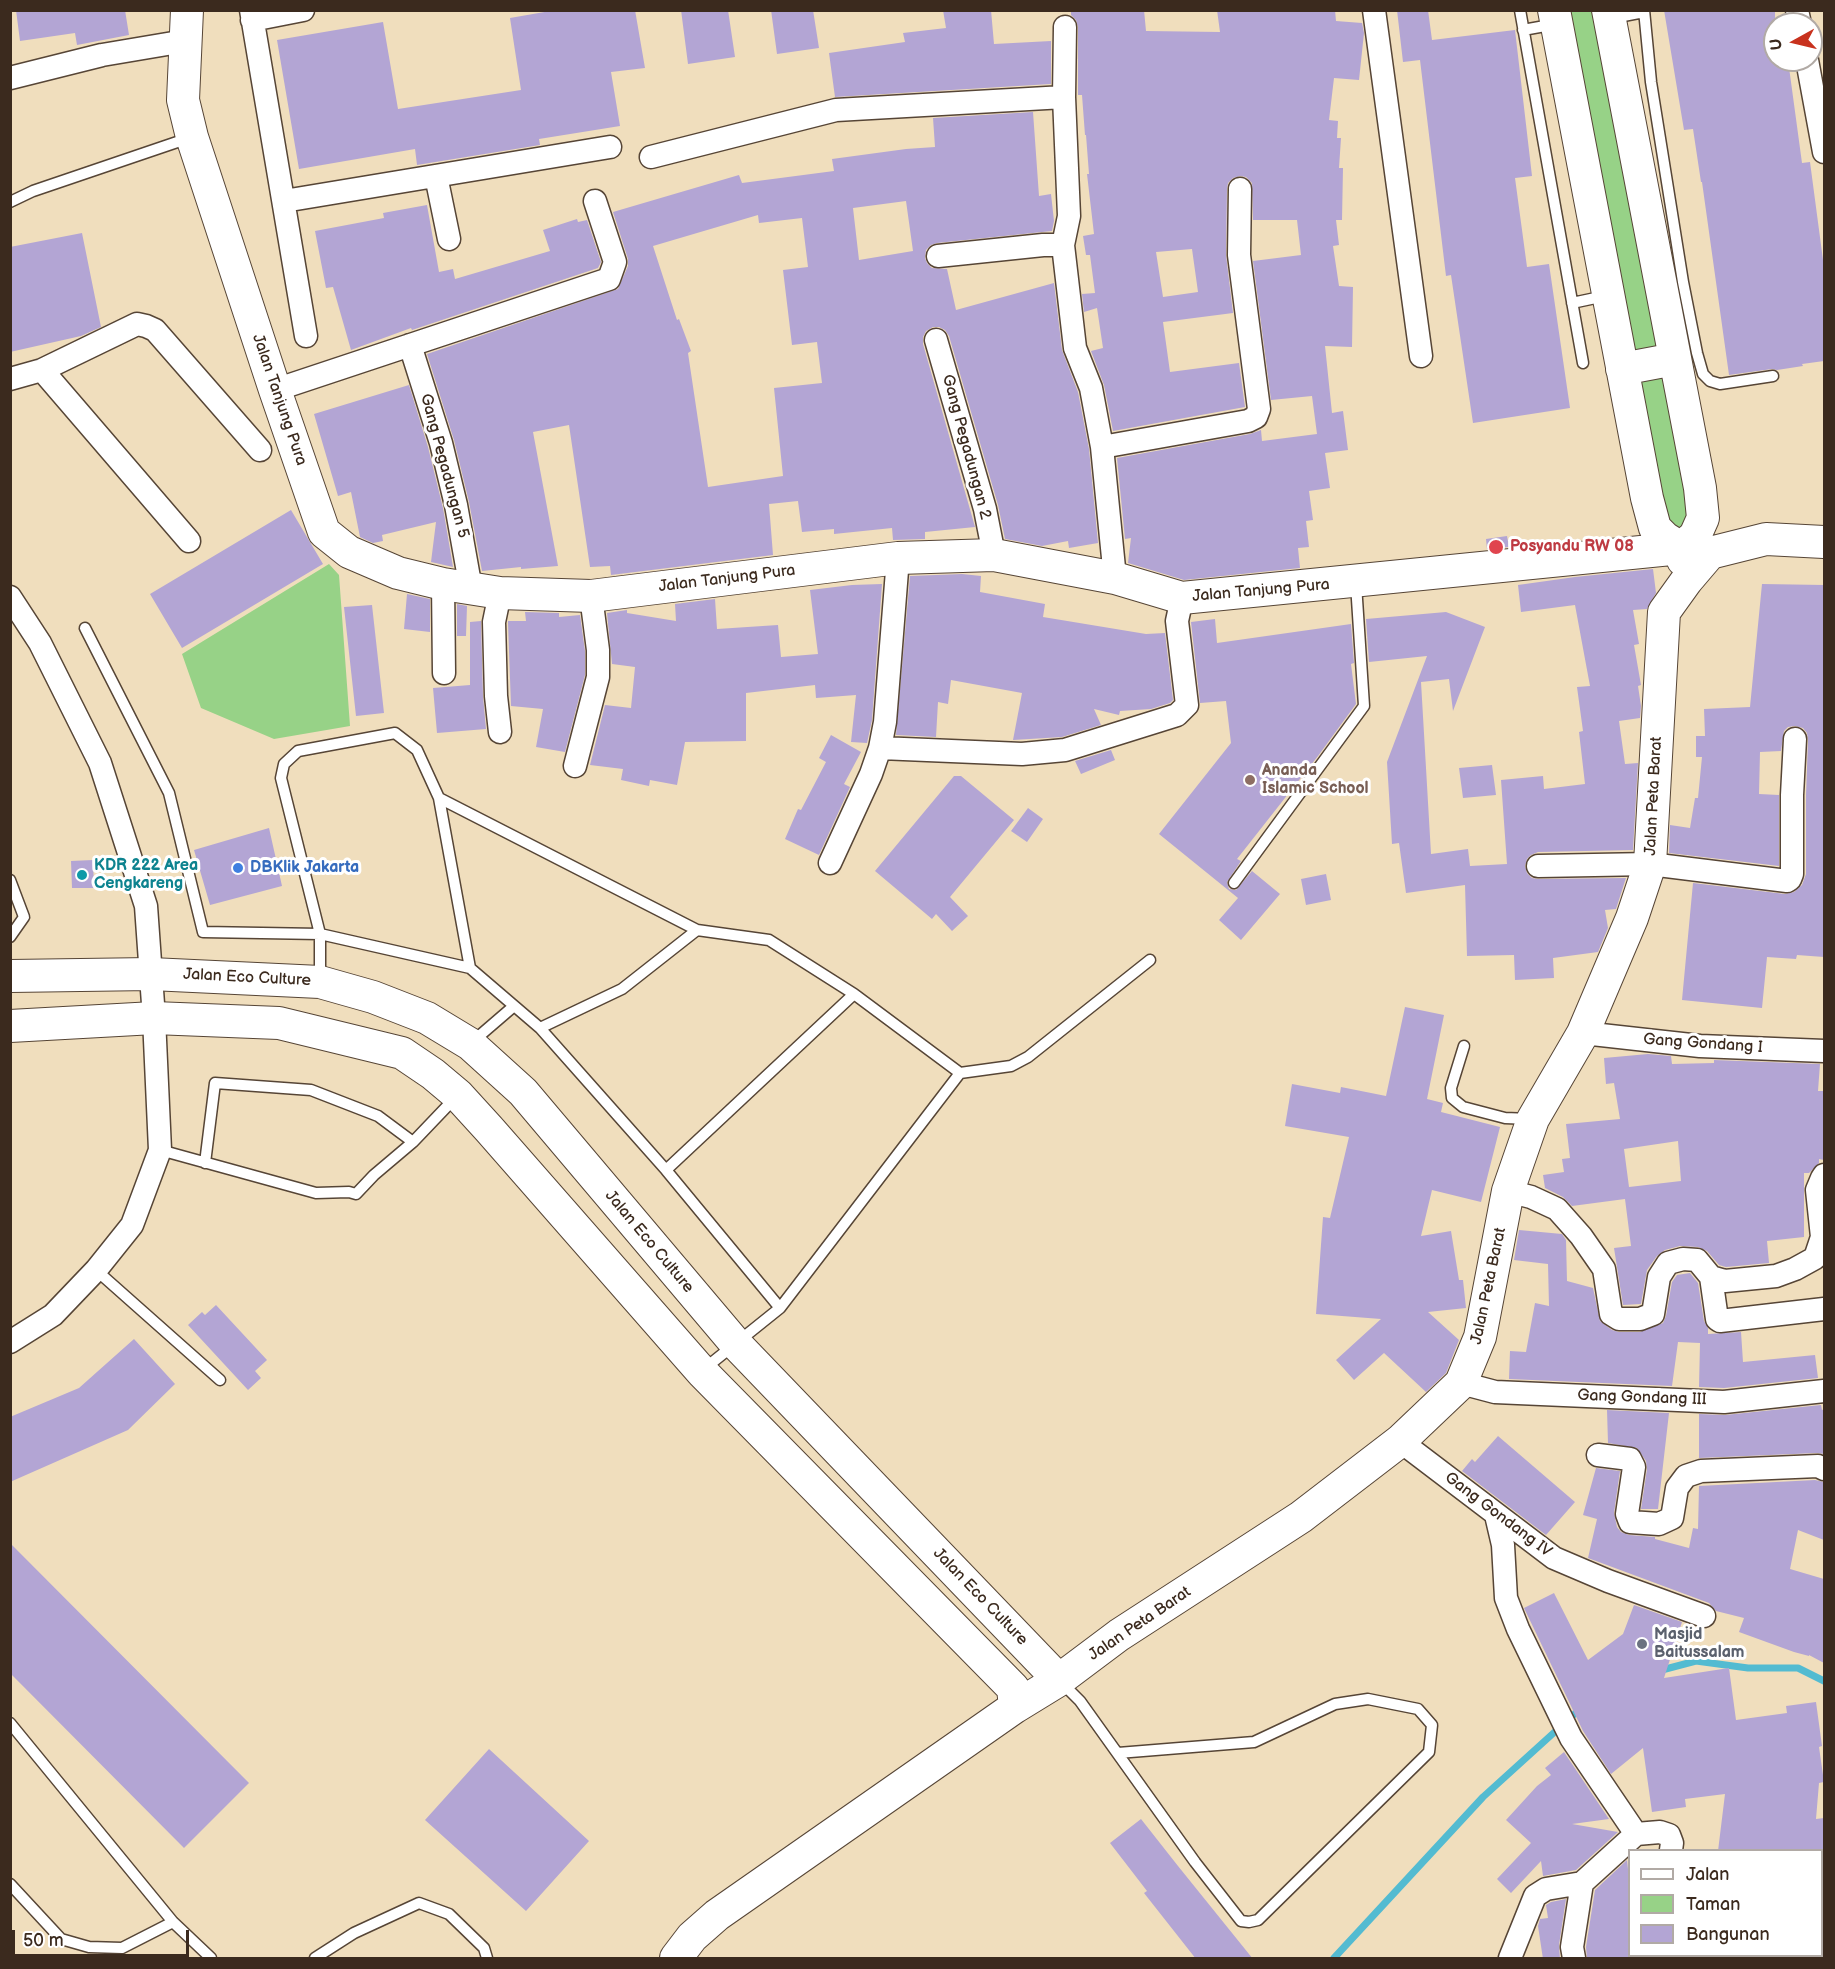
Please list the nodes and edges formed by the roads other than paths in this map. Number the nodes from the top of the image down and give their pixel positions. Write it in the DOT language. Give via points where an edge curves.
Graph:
graph roads {
  1 [pos="303,10"];
  2 [pos="1374,10"];
  3 [pos="1520,10"];
  4 [pos="1644,11"];
  5 [pos="251,15"];
  6 [pos="1609,15"];
  7 [pos="1556,17"];
  8 [pos="186,26"];
  9 [pos="1065,27"];
  10 [pos="1523,30"];
  11 [pos="1809,72"];
  12 [pos="10,78"];
  13 [pos="1064,96"];
  14 [pos="192,137"];
  15 [pos="610,147"];
  16 [pos="1824,152"];
  17 [pos="651,157"];
  18 [pos="436,176"];
  19 [pos="1240,189"];
  20 [pos="284,201"];
  21 [pos="595,201"];
  22 [pos="10,202"];
  23 [pos="449,239"];
  24 [pos="1063,245"];
  25 [pos="938,256"];
  26 [pos="1672,285"];
  27 [pos="1608,296"];
  28 [pos="1572,303"];
  29 [pos="306,336"];
  30 [pos="936,340"];
  31 [pos="410,345"];
  32 [pos="1421,356"];
  33 [pos="1675,358"];
  34 [pos="1583,363"];
  35 [pos="1622,369"];
  36 [pos="42,370"];
  37 [pos="1773,376"];
  38 [pos="10,379"];
  39 [pos="275,390"];
  40 [pos="1102,447"];
  41 [pos="260,450"];
  42 [pos="189,541"];
  43 [pos="1824,542"];
  44 [pos="1681,548"];
  45 [pos="994,555"];
  46 [pos="898,558"];
  47 [pos="1115,578"];
  48 [pos="1687,580"];
  49 [pos="1356,582"];
  50 [pos="472,588"];
  51 [pos="591,596"];
  52 [pos="10,597"];
  53 [pos="1182,598"];
  54 [pos="86,628"];
  55 [pos="444,673"];
  56 [pos="500,732"];
  57 [pos="1795,739"];
  58 [pos="880,748"];
  59 [pos="575,766"];
  60 [pos="439,798"];
  61 [pos="830,863"];
  62 [pos="1650,864"];
  63 [pos="1538,866"];
  64 [pos="10,880"];
  65 [pos="1234,883"];
  66 [pos="698,930"];
  67 [pos="320,934"];
  68 [pos="10,937"];
  69 [pos="1150,960"];
  70 [pos="470,968"];
  71 [pos="151,974"];
  72 [pos="10,976"];
  73 [pos="320,982"];
  74 [pos="854,994"];
  75 [pos="514,1006"];
  76 [pos="154,1018"];
  77 [pos="10,1026"];
  78 [pos="540,1028"];
  79 [pos="1583,1033"];
  80 [pos="470,1044"];
  81 [pos="1464,1046"];
  82 [pos="1824,1051"];
  83 [pos="960,1073"];
  84 [pos="523,1092"];
  85 [pos="458,1095"];
  86 [pos="1533,1119"];
  87 [pos="489,1129"];
  88 [pos="413,1142"];
  89 [pos="160,1150"];
  90 [pos="205,1163"];
  91 [pos="666,1170"];
  92 [pos="1824,1175"];
  93 [pos="1508,1191"];
  94 [pos="96,1270"];
  95 [pos="1711,1276"];
  96 [pos="780,1308"];
  97 [pos="1824,1309"];
  98 [pos="10,1342"];
  99 [pos="736,1344"];
  100 [pos="702,1371"];
  101 [pos="220,1380"];
  102 [pos="1461,1383"];
  103 [pos="1824,1390"];
  104 [pos="1400,1441"];
  105 [pos="1598,1455"];
  106 [pos="1824,1469"];
  107 [pos="1496,1515"];
  108 [pos="1704,1616"];
  109 [pos="1059,1680"];
  110 [pos="1015,1707"];
  111 [pos="10,1723"];
  112 [pos="1118,1753"];
  113 [pos="1636,1834"];
  114 [pos="1671,1849"];
  115 [pos="1582,1883"];
  116 [pos="10,1884"];
  117 [pos="173,1922"];
  118 [pos="211,1959"];
  119 [pos="315,1959"];
  120 [pos="487,1959"];
  121 [pos="676,1959"];
  122 [pos="1510,1959"];
  123 [pos="1574,1959"];
  1 -- 5 [label="street"];
  2 -- 32 [label="street"];
  3 -- 10 [label="lane"];
  4 -- 6 [label="lane"];
  4 -- 26 [label="lane"];
  5 -- 20 [label="street"];
  6 -- 26 [label="street"];
  7 -- 10 [label="lane"];
  7 -- 27 [label="street"];
  8 -- 12 [label="street" via="102,56"];
  8 -- 14 [label="street, Jalan Tanjung Pura" via="183,100"];
  9 -- 13 [label="street"];
  10 -- 28 [label="lane"];
  11 -- 16 [label="street"];
  13 -- 17 [label="street" via="836,110"];
  13 -- 24 [label="street" via="1069,216"];
  14 -- 22 [label="lane"];
  14 -- 39 [label="street, Jalan Tanjung Pura"];
  15 -- 18 [label="street"];
  18 -- 20 [label="street"];
  18 -- 23 [label="street"];
  19 -- 40 [label="street" via="1239,255 1259,409 1256,417"];
  20 -- 29 [label="street"];
  21 -- 31 [label="street" via="615,262 609,279"];
  24 -- 25 [label="street"];
  24 -- 40 [label="street" via="1075,348 1091,388"];
  26 -- 33 [label="street"];
  26 -- 37 [label="lane" via="1703,374 1710,381 1720,384"];
  27 -- 28 [label="lane"];
  27 -- 35 [label="street"];
  28 -- 34 [label="lane"];
  30 -- 45 [label="street, Gang Pegadungan 2" via="985,509"];
  31 -- 39 [label="street"];
  31 -- 50 [label="street, Gang Pegadungan 5" via="441,443"];
  33 -- 35 [label="street"];
  33 -- 44 [label="street" via="1703,518 1695,536"];
  35 -- 44 [label="street" via="1655,528"];
  36 -- 38 [label="street"];
  36 -- 41 [label="street" via="137,324 146,326 155,330"];
  36 -- 42 [label="street"];
  39 -- 50 [label="street, Jalan Tanjung Pura" via="324,532 349,552 398,573"];
  40 -- 47 [label="street"];
  43 -- 48 [label="street, Jalan Peta Barat" via="1766,539 1710,553"];
  44 -- 48 [label="street"];
  44 -- 49 [label="street, Jalan Tanjung Pura"];
  45 -- 46 [label="street, Jalan Tanjung Pura"];
  45 -- 47 [label="street, Jalan Tanjung Pura"];
  46 -- 51 [label="street, Jalan Tanjung Pura"];
  46 -- 58 [label="street"];
  47 -- 53 [label="street, Jalan Tanjung Pura"];
  48 -- 62 [label="street, Jalan Peta Barat" via="1664,612"];
  49 -- 53 [label="street, Jalan Tanjung Pura"];
  49 -- 65 [label="lane" via="1364,706"];
  50 -- 51 [label="street, Jalan Tanjung Pura"];
  50 -- 55 [label="street"];
  50 -- 56 [label="street" via="494,622"];
  51 -- 59 [label="street" via="598,677"];
  52 -- 71 [label="street" via="40,643 100,763 146,906"];
  53 -- 58 [label="street" via="1177,621 1187,705 1177,715 1065,750 1022,754"];
  54 -- 67 [label="lane" via="169,793 203,932"];
  57 -- 62 [label="street" via="1790,879 1783,882"];
  58 -- 61 [label="street"];
  60 -- 66 [label="lane"];
  60 -- 67 [label="lane" via="417,750 395,733 298,751 284,764 281,778"];
  60 -- 70 [label="lane"];
  62 -- 63 [label="street"];
  62 -- 79 [label="street, Jalan Peta Barat" via="1632,918"];
  64 -- 68 [label="lane" via="24,916"];
  66 -- 74 [label="lane" via="769,940"];
  66 -- 78 [label="lane" via="622,989"];
  67 -- 70 [label="lane"];
  67 -- 73 [label="lane"];
  69 -- 83 [label="lane" via="1028,1057 1011,1066"];
  70 -- 75 [label="lane"];
  71 -- 72 [label="street, Jalan Eco Culture"];
  71 -- 73 [label="street, Jalan Eco Culture"];
  71 -- 76 [label="street"];
  73 -- 80 [label="street, Jalan Eco Culture" via="427,1018"];
  74 -- 83 [label="lane"];
  74 -- 91 [label="lane"];
  75 -- 78 [label="lane"];
  75 -- 80 [label="lane"];
  76 -- 77 [label="street"];
  76 -- 85 [label="street" via="279,1023 402,1053"];
  76 -- 89 [label="street"];
  78 -- 91 [label="lane"];
  79 -- 82 [label="street, Gang Gondang I" via="1700,1046"];
  79 -- 86 [label="street, Jalan Peta Barat"];
  80 -- 84 [label="street, Jalan Eco Culture"];
  81 -- 86 [label="lane" via="1451,1088 1452,1098 1462,1107 1505,1118"];
  83 -- 96 [label="lane"];
  84 -- 87 [label="street"];
  84 -- 99 [label="street, Jalan Eco Culture"];
  85 -- 87 [label="street"];
  85 -- 88 [label="lane"];
  86 -- 93 [label="street, Jalan Peta Barat"];
  87 -- 100 [label="street"];
  88 -- 90 [label="lane" via="374,1174 357,1194 316,1193"];
  88 -- 90 [label="lane" via="378,1116 311,1090 215,1083"];
  89 -- 90 [label="lane"];
  89 -- 94 [label="street" via="132,1225"];
  91 -- 96 [label="lane"];
  92 -- 95 [label="street" via="1817,1190 1822,1237 1815,1258 1776,1276 1725,1281"];
  93 -- 95 [label="street" via="1557,1209 1581,1236 1604,1269 1611,1314 1619,1319 1640,1319 1653,1314 1659,1277 1668,1263 1697,1260"];
  93 -- 102 [label="street, Jalan Peta Barat" via="1480,1337"];
  94 -- 98 [label="street" via="53,1314"];
  94 -- 101 [label="lane"];
  95 -- 97 [label="street" via="1720,1320"];
  96 -- 99 [label="lane"];
  99 -- 100 [label="lane"];
  99 -- 109 [label="street, Jalan Eco Culture"];
  100 -- 110 [label="street" via="1013,1688"];
  102 -- 103 [label="street, Gang Gondang III" via="1495,1392 1724,1402"];
  102 -- 104 [label="street, Jalan Peta Barat"];
  104 -- 107 [label="street, Gang Gondang IV"];
  104 -- 109 [label="street, Jalan Peta Barat" via="1301,1517 1119,1635"];
  105 -- 106 [label="street" via="1630,1459 1634,1467 1627,1514 1630,1522 1659,1524 1672,1518 1677,1488 1686,1476 1701,1471 1818,1466"];
  107 -- 108 [label="street, Gang Gondang IV" via="1554,1558"];
  107 -- 113 [label="street" via="1503,1545 1506,1598 1518,1629 1571,1738"];
  109 -- 110 [label="street, Jalan Peta Barat"];
  109 -- 112 [label="lane" via="1080,1701"];
  110 -- 121 [label="street, Jalan Peta Barat" via="717,1915 692,1937"];
  111 -- 117 [label="lane"];
  112 -- 112 [label="lane" via="1195,1862 1241,1921 1249,1922 1258,1920 1429,1752 1432,1725 1418,1710 1368,1699 1335,1704 1254,1742"];
  113 -- 114 [label="street" via="1669,1835"];
  113 -- 115 [label="street"];
  115 -- 122 [label="street" via="1546,1889 1535,1896"];
  115 -- 123 [label="street" via="1572,1947"];
  116 -- 117 [label="lane" via="61,1939 89,1947 123,1948"];
  117 -- 118 [label="lane"];
  119 -- 120 [label="lane" via="354,1933 419,1903 449,1914 484,1948"];
}
